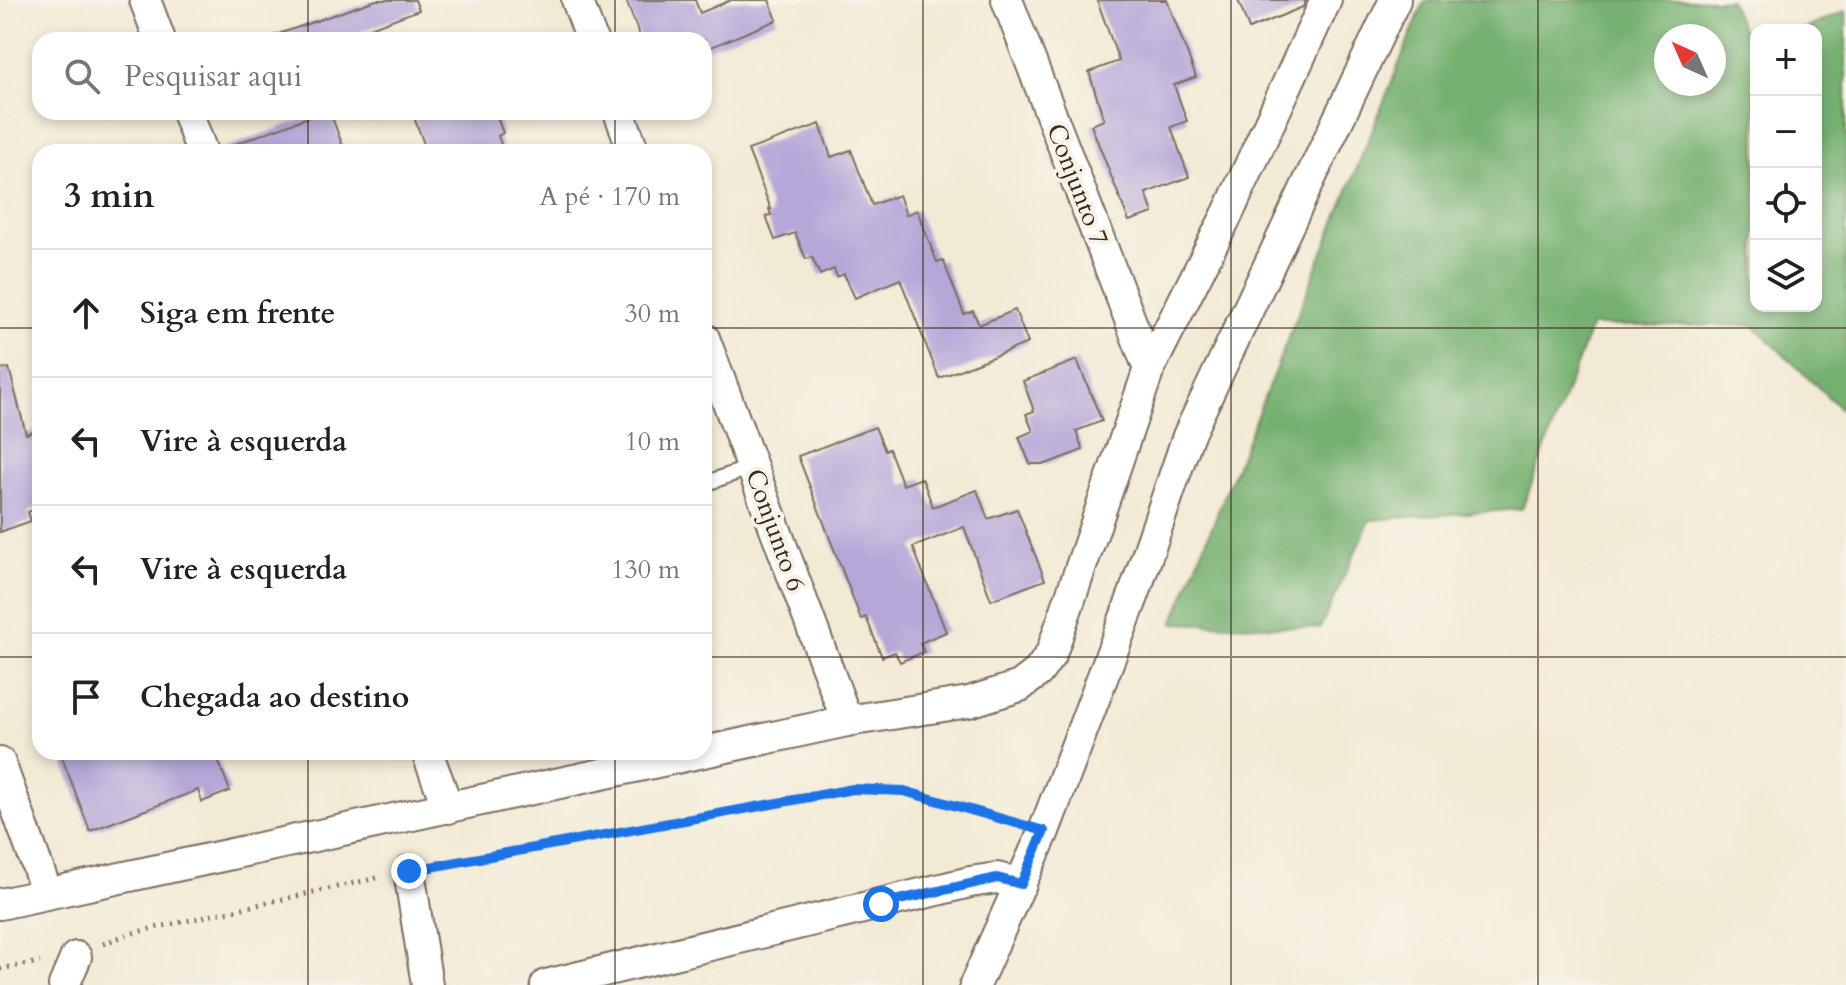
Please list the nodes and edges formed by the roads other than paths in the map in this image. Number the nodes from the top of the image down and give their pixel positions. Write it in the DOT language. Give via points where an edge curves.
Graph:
graph roads {
  1 [pos="145,0"];
  2 [pos="577,0"];
  3 [pos="1007,0"];
  4 [pos="1326,0"];
  5 [pos="1395,0"];
  6 [pos="157,32"];
  7 [pos="589,32"];
  8 [pos="190,120"];
  9 [pos="622,120"];
  10 [pos="199,144"];
  11 [pos="631,144"];
  12 [pos="712,360"];
  13 [pos="1149,369"];
  14 [pos="752,467"];
  15 [pos="712,481"];
  16 [pos="847,721"];
  17 [pos="712,750"];
  18 [pos="430,760"];
  19 [pos="668,760"];
  20 [pos="0,763"];
  21 [pos="448,808"];
  22 [pos="409,871"];
  23 [pos="1021,884"];
  24 [pos="47,893"];
  25 [pos="0,904"];
  26 [pos="76,957"];
  27 [pos="64,985"];
  28 [pos="427,985"];
  29 [pos="546,985"];
  30 [pos="975,985"];
  1 -- 6 [label="street"];
  2 -- 7 [label="street"];
  3 -- 13 [label="street, Conjunto 7"];
  4 -- 13 [label="street"];
  5 -- 23 [label="street" via="1188,436 1134,594"];
  8 -- 10 [label="street"];
  9 -- 11 [label="street"];
  12 -- 14 [label="street, Conjunto 6"];
  13 -- 16 [label="street" via="1062,627 1038,672 1020,686 969,702"];
  14 -- 15 [label="lane"];
  14 -- 16 [label="street, Conjunto 6"];
  16 -- 17 [label="street"];
  18 -- 21 [label="street"];
  19 -- 21 [label="street"];
  20 -- 24 [label="street"];
  21 -- 24 [label="street"];
  22 -- 28 [label="street"];
  23 -- 29 [label="street" via="997,878 970,882"];
  23 -- 30 [label="street"];
  24 -- 25 [label="street"];
  26 -- 27 [label="street"];
}
